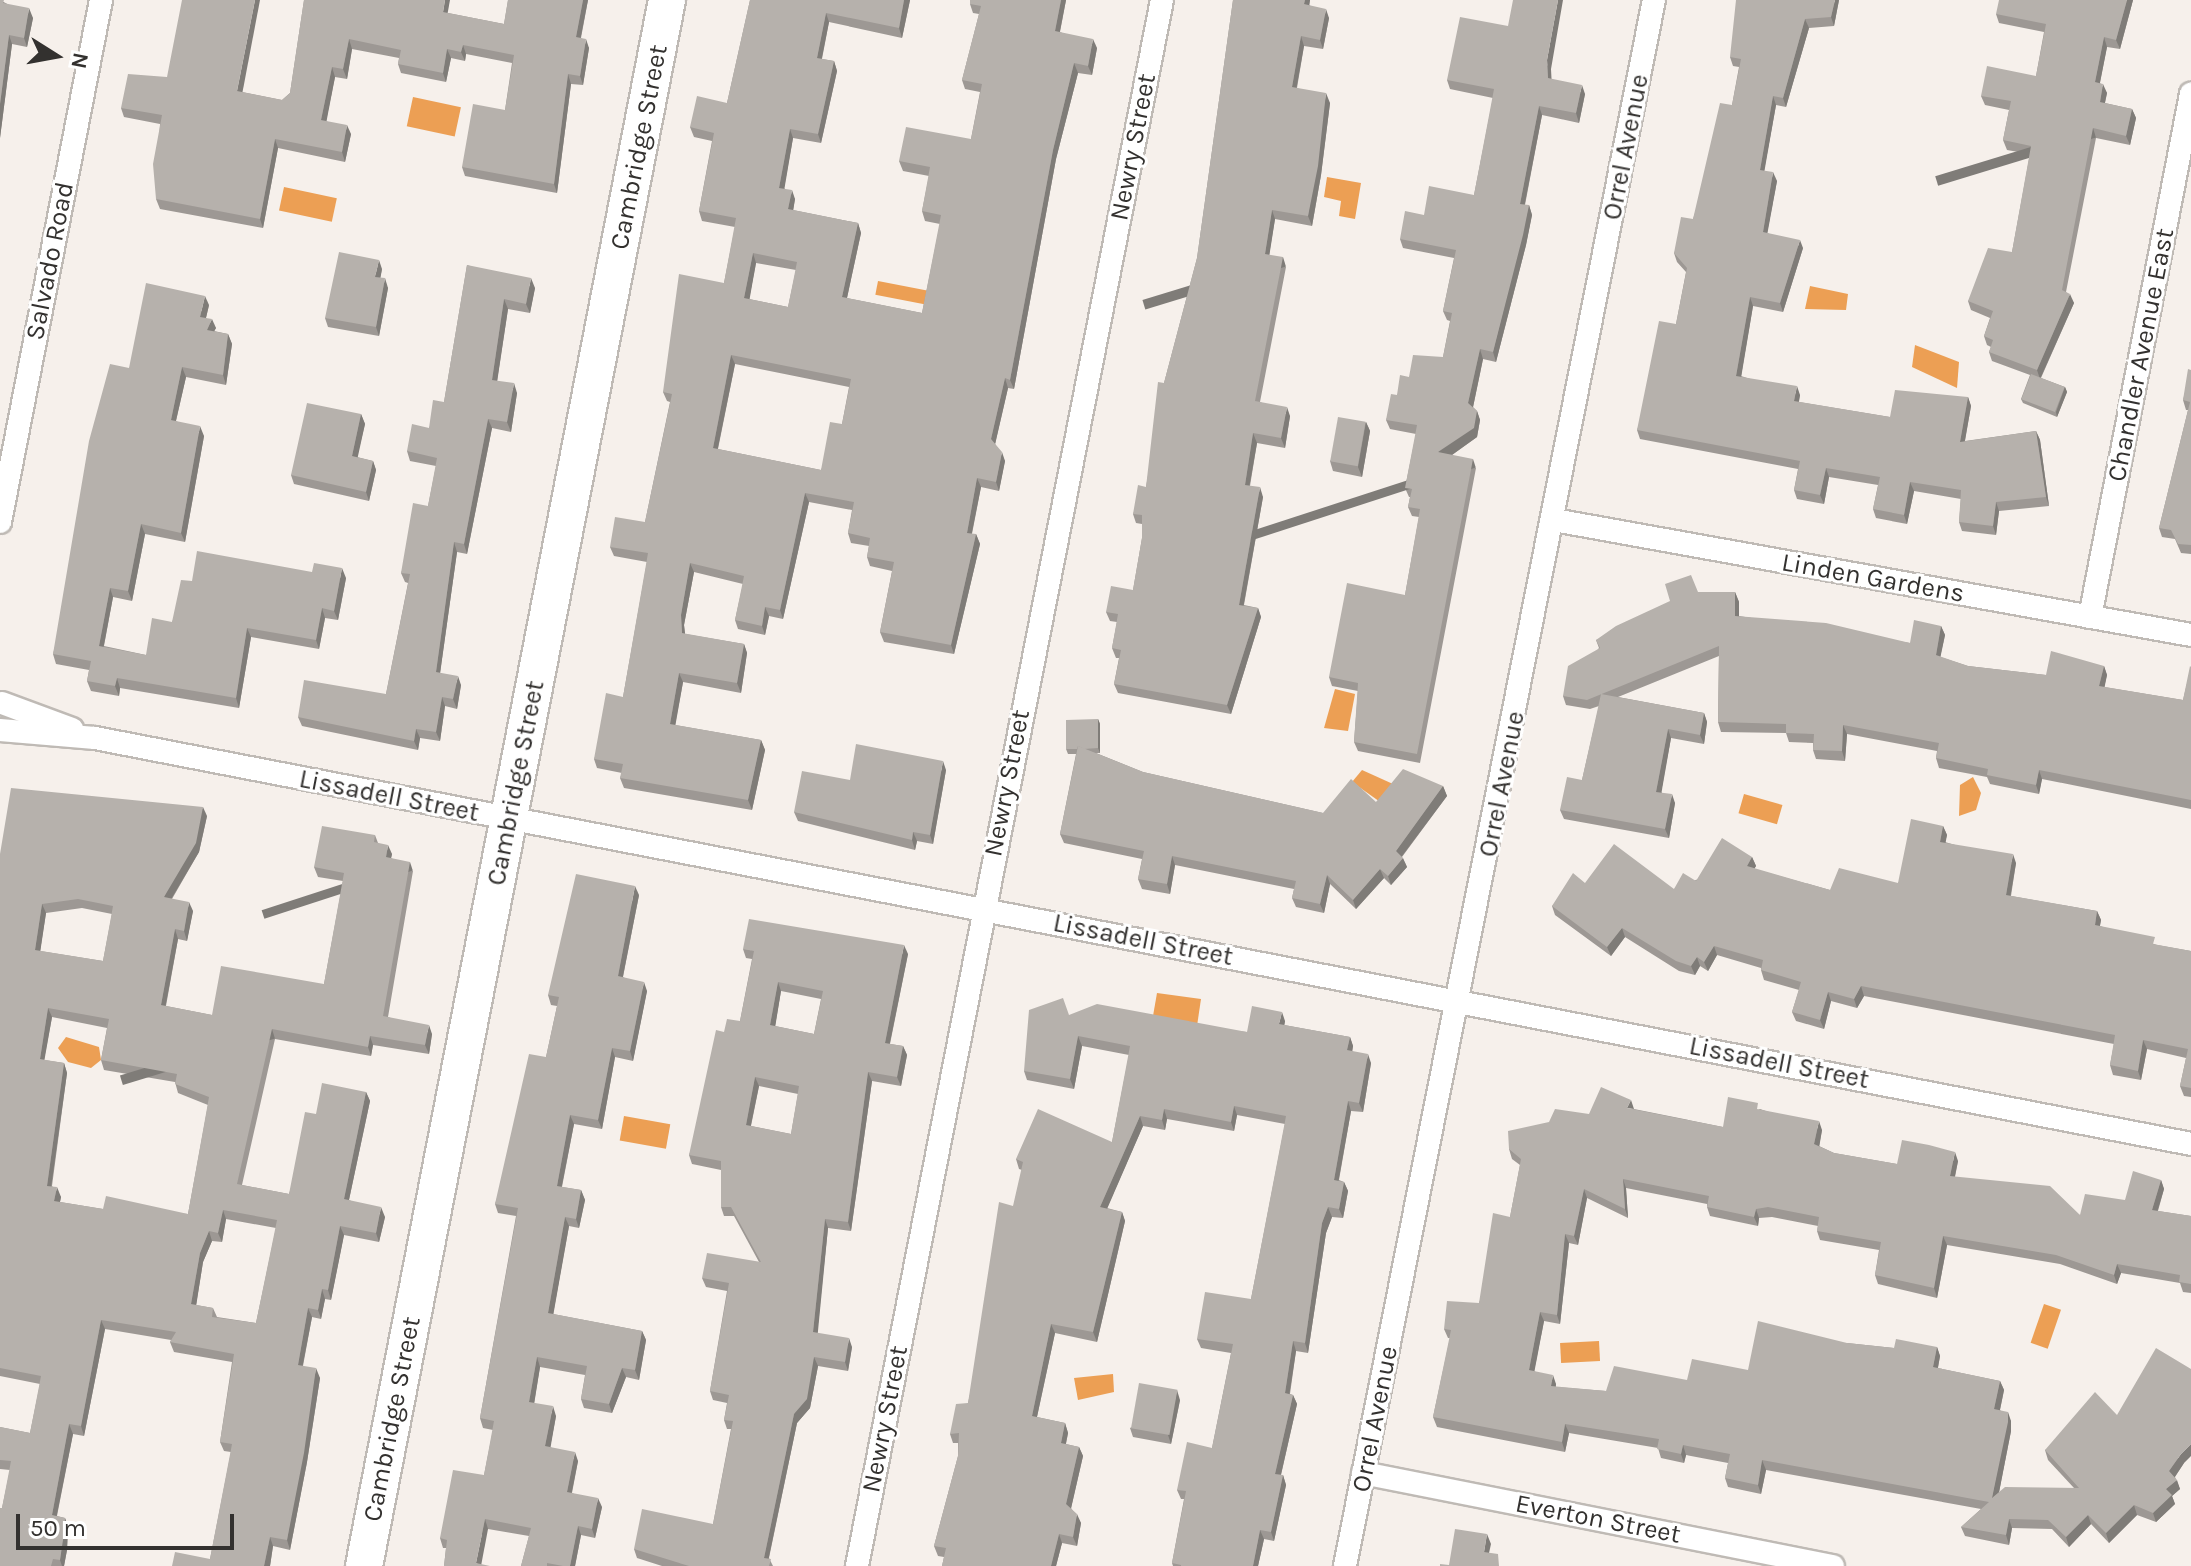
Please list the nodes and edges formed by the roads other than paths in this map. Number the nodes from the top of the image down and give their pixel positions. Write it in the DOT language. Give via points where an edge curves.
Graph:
graph roads {
  1 [pos="101,0"];
  2 [pos="667,0"];
  3 [pos="1162,0"];
  4 [pos="1654,0"];
  5 [pos="2191,94"];
  6 [pos="1554,520"];
  7 [pos="0,522"];
  8 [pos="2090,617"];
  9 [pos="2191,635"];
  10 [pos="1,708"];
  11 [pos="0,730"];
  12 [pos="95,738"];
  13 [pos="509,819"];
  14 [pos="982,910"];
  15 [pos="1460,1001"];
  16 [pos="2191,1144"];
  17 [pos="1363,1473"];
  18 [pos="364,1566"];
  19 [pos="857,1566"];
  20 [pos="1345,1566"];
  21 [pos="1833,1566"];
  1 -- 7 [label="street, Salvado Road"];
  2 -- 13 [label="main road, Cambridge Street"];
  3 -- 14 [label="street, Newry Street"];
  4 -- 6 [label="street, Orrel Avenue"];
  5 -- 8 [label="street, Chandler Avenue East"];
  6 -- 8 [label="street, Linden Gardens"];
  6 -- 15 [label="street, Orrel Avenue"];
  8 -- 9 [label="street, Linden Gardens"];
  10 -- 12 [label="street, Lissadell Street"];
  11 -- 12 [label="street, Lissadell Street"];
  12 -- 13 [label="street, Lissadell Street"];
  13 -- 14 [label="street, Lissadell Street"];
  13 -- 18 [label="main road, Cambridge Street"];
  14 -- 15 [label="street, Lissadell Street"];
  14 -- 19 [label="street, Newry Street"];
  15 -- 16 [label="street, Lissadell Street"];
  15 -- 17 [label="street, Orrel Avenue"];
  17 -- 20 [label="street, Orrel Avenue"];
  17 -- 21 [label="street, Everton Street"];
}
